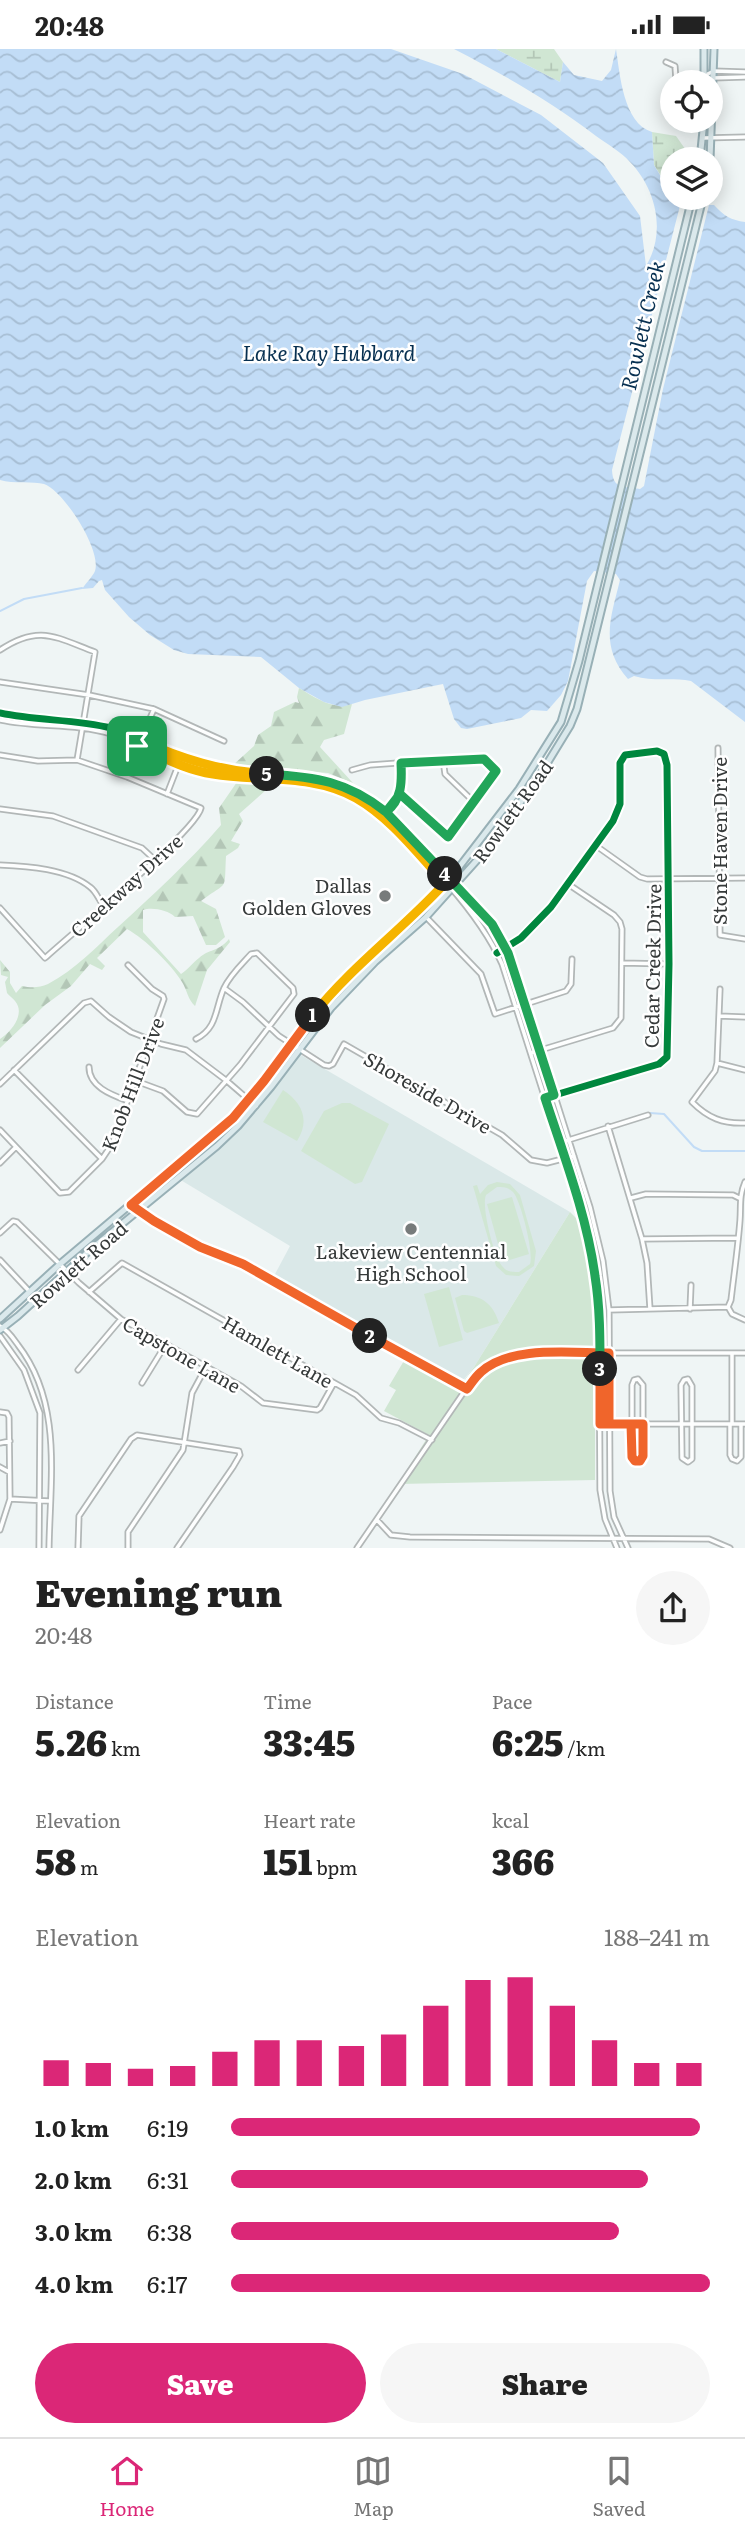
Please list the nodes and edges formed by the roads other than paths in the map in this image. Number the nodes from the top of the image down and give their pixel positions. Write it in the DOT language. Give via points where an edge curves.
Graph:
graph roads {
  1 [pos="704,49"];
  2 [pos="714,49"];
  3 [pos="666,62"];
  4 [pos="675,70"];
  5 [pos="704,70"];
  6 [pos="714,70"];
  7 [pos="745,74"];
  8 [pos="723,75"];
  9 [pos="703,133"];
  10 [pos="713,133"];
  11 [pos="713,137"];
  12 [pos="745,137"];
  13 [pos="703,138"];
  14 [pos="702,147"];
  15 [pos="712,147"];
  16 [pos="689,210"];
  17 [pos="699,210"];
  18 [pos="0,650"];
  19 [pos="0,681"];
  20 [pos="89,695"];
  21 [pos="154,709"];
  22 [pos="0,713"];
  23 [pos="564,715"];
  24 [pos="573,719"];
  25 [pos="0,720"];
  26 [pos="84,726"];
  27 [pos="140,740"];
  28 [pos="224,741"];
  29 [pos="137,746"];
  30 [pos="719,748"];
  31 [pos="0,755"];
  32 [pos="181,758"];
  33 [pos="77,760"];
  34 [pos="443,760"];
  35 [pos="401,763"];
  36 [pos="178,765"];
  37 [pos="352,770"];
  38 [pos="299,778"];
  39 [pos="400,794"];
  40 [pos="167,795"];
  41 [pos="474,802"];
  42 [pos="0,809"];
  43 [pos="386,812"];
  44 [pos="381,816"];
  45 [pos="595,845"];
  46 [pos="155,860"];
  47 [pos="0,865"];
  48 [pos="669,878"];
  49 [pos="719,878"];
  50 [pos="745,878"];
  51 [pos="447,881"];
  52 [pos="569,884"];
  53 [pos="456,885"];
  54 [pos="450,890"];
  55 [pos="103,905"];
  56 [pos="0,908"];
  57 [pos="418,912"];
  58 [pos="426,917"];
  59 [pos="745,939"];
  60 [pos="506,948"];
  61 [pos="497,953"];
  62 [pos="572,959"];
  63 [pos="622,963"];
  64 [pos="669,964"];
  65 [pos="128,965"];
  66 [pos="339,986"];
  67 [pos="224,988"];
  68 [pos="720,989"];
  69 [pos="346,992"];
  70 [pos="526,1004"];
  71 [pos="517,1007"];
  72 [pos="719,1016"];
  73 [pos="745,1017"];
  74 [pos="268,1027"];
  75 [pos="196,1039"];
  76 [pos="150,1040"];
  77 [pos="290,1045"];
  78 [pos="299,1050"];
  79 [pos="540,1050"];
  80 [pos="531,1053"];
  81 [pos="717,1063"];
  82 [pos="89,1067"];
  83 [pos="14,1070"];
  84 [pos="745,1070"];
  85 [pos="228,1080"];
  86 [pos="136,1081"];
  87 [pos="0,1084"];
  88 [pos="554,1095"];
  89 [pos="545,1098"];
  90 [pos="249,1100"];
  91 [pos="128,1101"];
  92 [pos="256,1106"];
  93 [pos="648,1115"];
  94 [pos="745,1123"];
  95 [pos="608,1126"];
  96 [pos="0,1130"];
  97 [pos="568,1139"];
  98 [pos="206,1142"];
  99 [pos="559,1143"];
  100 [pos="16,1147"];
  101 [pos="215,1148"];
  102 [pos="574,1156"];
  103 [pos="103,1159"];
  104 [pos="564,1160"];
  105 [pos="0,1163"];
  106 [pos="169,1171"];
  107 [pos="175,1178"];
  108 [pos="745,1182"];
  109 [pos="631,1198"];
  110 [pos="739,1198"];
  111 [pos="131,1205"];
  112 [pos="139,1211"];
  113 [pos="0,1233"];
  114 [pos="642,1238"];
  115 [pos="738,1238"];
  116 [pos="0,1260"];
  117 [pos="60,1263"];
  118 [pos="66,1271"];
  119 [pos="691,1285"];
  120 [pos="30,1292"];
  121 [pos="89,1292"];
  122 [pos="728,1307"];
  123 [pos="650,1309"];
  124 [pos="609,1310"];
  125 [pos="690,1310"];
  126 [pos="0,1319"];
  127 [pos="121,1319"];
  128 [pos="745,1320"];
  129 [pos="1,1327"];
  130 [pos="0,1336"];
  131 [pos="166,1344"];
  132 [pos="732,1352"];
  133 [pos="600,1353"];
  134 [pos="609,1353"];
  135 [pos="745,1353"];
  136 [pos="206,1367"];
  137 [pos="78,1370"];
  138 [pos="142,1383"];
  139 [pos="334,1383"];
  140 [pos="467,1389"];
  141 [pos="0,1412"];
  142 [pos="600,1424"];
  143 [pos="609,1424"];
  144 [pos="631,1424"];
  145 [pos="643,1424"];
  146 [pos="681,1424"];
  147 [pos="692,1424"];
  148 [pos="731,1424"];
  149 [pos="743,1424"];
  150 [pos="41,1433"];
  151 [pos="50,1433"];
  152 [pos="432,1440"];
  153 [pos="10,1441"];
  154 [pos="184,1441"];
  155 [pos="0,1443"];
  156 [pos="0,1467"];
  157 [pos="9,1472"];
  158 [pos="10,1499"];
  159 [pos="40,1501"];
  160 [pos="49,1501"];
  161 [pos="377,1520"];
  162 [pos="0,1530"];
  163 [pos="612,1538"];
  164 [pos="622,1538"];
  165 [pos="40,1548"];
  166 [pos="49,1548"];
  167 [pos="78,1548"];
  168 [pos="128,1548"];
  169 [pos="177,1548"];
  170 [pos="357,1548"];
  171 [pos="617,1548"];
  172 [pos="628,1548"];
  173 [pos="730,1548"];
  1 -- 5 [label="main road"];
  2 -- 6 [label="main road"];
  3 -- 4 [label="street"];
  7 -- 8 [label="street"];
  9 -- 13 [label="main road"];
  10 -- 11 [label="main road"];
  11 -- 12 [label="street"];
  11 -- 13 [label="street"];
  11 -- 15 [label="main road"];
  13 -- 14 [label="main road"];
  16 -- 23 [label="main road, Rowlett Road"];
  17 -- 24 [label="main road, Rowlett Road"];
  18 -- 20 [label="street" via="38,633 95,652"];
  19 -- 20 [label="street"];
  20 -- 21 [label="street"];
  20 -- 26 [label="street"];
  21 -- 27 [label="street"];
  21 -- 28 [label="street"];
  22 -- 26 [label="street"];
  23 -- 24 [label="main road"];
  23 -- 51 [label="main road, Rowlett Road" via="519,789"];
  24 -- 53 [label="main road, Rowlett Road" via="512,816"];
  25 -- 26 [label="street"];
  26 -- 27 [label="street" via="116,730"];
  26 -- 29 [label="street"];
  26 -- 33 [label="street"];
  27 -- 29 [label="street"];
  27 -- 32 [label="street"];
  29 -- 36 [label="street"];
  30 -- 49 [label="street, Stone Haven Drive"];
  31 -- 33 [label="street" via="38,761"];
  32 -- 36 [label="street"];
  32 -- 38 [label="street"];
  33 -- 40 [label="street"];
  34 -- 35 [label="street"];
  34 -- 41 [label="street" via="445,774"];
  34 -- 41 [label="street" via="484,759 496,771"];
  35 -- 37 [label="street"];
  35 -- 39 [label="street"];
  36 -- 38 [label="street" via="242,778"];
  36 -- 40 [label="street"];
  38 -- 43 [label="street" via="349,788"];
  38 -- 44 [label="street" via="340,790"];
  39 -- 41 [label="street" via="448,837"];
  39 -- 43 [label="street"];
  40 -- 46 [label="street, Creekway Drive" via="201,808 192,824"];
  42 -- 46 [label="street" via="52,815 142,848"];
  43 -- 44 [label="street"];
  43 -- 51 [label="street"];
  44 -- 51 [label="street"];
  45 -- 48 [label="street" via="639,877"];
  45 -- 48 [label="street, Cedar Creek Drive" via="618,809 622,757 664,754"];
  45 -- 52 [label="street"];
  46 -- 55 [label="street, Creekway Drive"];
  47 -- 55 [label="street" via="37,867 78,880 92,888"];
  48 -- 49 [label="street"];
  48 -- 64 [label="street, Cedar Creek Drive"];
  49 -- 50 [label="street"];
  49 -- 59 [label="street, Stone Haven Drive" via="720,935"];
  51 -- 53 [label="street"];
  51 -- 54 [label="street"];
  51 -- 57 [label="main road, Rowlett Road"];
  52 -- 60 [label="street" via="532,928"];
  52 -- 63 [label="street" via="620,922"];
  53 -- 54 [label="main road, Rowlett Road"];
  53 -- 60 [label="street" via="492,924"];
  54 -- 58 [label="main road, Rowlett Road"];
  54 -- 61 [label="street" via="483,928"];
  55 -- 56 [label="street, Creekway Drive" via="45,958"];
  57 -- 58 [label="main road"];
  57 -- 66 [label="main road, Rowlett Road"];
  58 -- 69 [label="main road, Rowlett Road"];
  58 -- 71 [label="street" via="481,974 495,1014"];
  60 -- 61 [label="street"];
  60 -- 70 [label="street"];
  61 -- 71 [label="street"];
  62 -- 70 [label="street" via="571,984 566,991"];
  63 -- 64 [label="street"];
  63 -- 79 [label="street" via="618,1024"];
  64 -- 88 [label="street, Cedar Creek Drive" via="667,1058"];
  65 -- 76 [label="street, Knob Hill Drive" via="163,996"];
  66 -- 69 [label="main road"];
  66 -- 77 [label="main road, Rowlett Road"];
  67 -- 74 [label="street, Shoreside Drive"];
  67 -- 74 [label="street" via="254,952 294,991"];
  67 -- 75 [label="street" via="214,1024"];
  68 -- 72 [label="street"];
  69 -- 78 [label="main road, Rowlett Road"];
  70 -- 71 [label="street"];
  70 -- 79 [label="street"];
  71 -- 80 [label="street"];
  72 -- 73 [label="street"];
  72 -- 81 [label="street"];
  74 -- 77 [label="street, Shoreside Drive"];
  74 -- 85 [label="street"];
  76 -- 83 [label="street" via="116,1023 94,1002 86,1002"];
  76 -- 85 [label="street" via="186,1050"];
  76 -- 86 [label="street, Knob Hill Drive"];
  77 -- 78 [label="street, Shoreside Drive"];
  77 -- 90 [label="main road, Rowlett Road"];
  78 -- 92 [label="main road, Rowlett Road"];
  78 -- 104 [label="street, Shoreside Drive" via="329,1066 344,1044 502,1135 531,1160"];
  79 -- 80 [label="street"];
  79 -- 88 [label="street"];
  80 -- 89 [label="street"];
  81 -- 84 [label="street"];
  81 -- 94 [label="street" via="692,1102 715,1119"];
  82 -- 91 [label="street" via="93,1081"];
  83 -- 87 [label="street"];
  83 -- 103 [label="street"];
  85 -- 86 [label="street" via="192,1115 163,1091"];
  85 -- 90 [label="street"];
  86 -- 91 [label="street, Knob Hill Drive"];
  88 -- 89 [label="street, Cedar Creek Drive"];
  88 -- 97 [label="street"];
  89 -- 99 [label="street"];
  90 -- 92 [label="street"];
  90 -- 98 [label="main road, Rowlett Road"];
  91 -- 103 [label="street, Knob Hill Drive"];
  92 -- 101 [label="main road, Rowlett Road"];
  93 -- 95 [label="street"];
  95 -- 97 [label="street"];
  95 -- 109 [label="street"];
  96 -- 100 [label="street, Knob Hill Drive"];
  97 -- 99 [label="street"];
  97 -- 102 [label="street"];
  98 -- 101 [label="main road"];
  98 -- 106 [label="main road, Rowlett Road"];
  99 -- 104 [label="street"];
  100 -- 103 [label="street, Knob Hill Drive" via="65,1194"];
  100 -- 105 [label="street"];
  101 -- 107 [label="main road, Rowlett Road"];
  102 -- 104 [label="street, Shoreside Drive"];
  102 -- 124 [label="street" via="597,1234"];
  104 -- 133 [label="street" via="592,1256"];
  106 -- 107 [label="main road"];
  106 -- 111 [label="main road, Rowlett Road"];
  107 -- 112 [label="main road, Rowlett Road"];
  108 -- 110 [label="street"];
  109 -- 110 [label="street" via="646,1194"];
  109 -- 114 [label="street"];
  110 -- 115 [label="street"];
  111 -- 112 [label="street"];
  111 -- 117 [label="main road, Rowlett Road"];
  112 -- 118 [label="main road, Rowlett Road"];
  112 -- 140 [label="street"];
  113 -- 117 [label="street, Capstone Lane" via="17,1221"];
  114 -- 115 [label="street"];
  114 -- 123 [label="street"];
  115 -- 122 [label="street"];
  116 -- 120 [label="street"];
  117 -- 118 [label="street, Capstone Lane"];
  117 -- 120 [label="main road, Rowlett Road"];
  118 -- 121 [label="street, Capstone Lane"];
  118 -- 129 [label="main road, Rowlett Road"];
  119 -- 125 [label="street"];
  120 -- 126 [label="main road, Rowlett Road"];
  121 -- 127 [label="street, Capstone Lane"];
  121 -- 139 [label="street, Hamlett Lane" via="122,1263"];
  122 -- 125 [label="street"];
  122 -- 128 [label="street"];
  123 -- 124 [label="street"];
  123 -- 125 [label="street"];
  124 -- 134 [label="street"];
  127 -- 131 [label="street, Capstone Lane"];
  127 -- 137 [label="street"];
  129 -- 151 [label="street" via="36,1373"];
  130 -- 150 [label="street" via="28,1378 40,1413"];
  131 -- 136 [label="street, Capstone Lane"];
  131 -- 138 [label="street"];
  132 -- 134 [label="street"];
  132 -- 135 [label="street"];
  132 -- 148 [label="street"];
  133 -- 134 [label="street"];
  133 -- 140 [label="street" via="507,1357 480,1373"];
  133 -- 142 [label="street"];
  134 -- 143 [label="street"];
  136 -- 139 [label="street, Capstone Lane" via="263,1403 313,1410 320,1408"];
  136 -- 154 [label="street" via="192,1393"];
  139 -- 152 [label="street, Hamlett Lane" via="356,1395 381,1418"];
  140 -- 152 [label="street"];
  141 -- 153 [label="street" via="7,1413"];
  142 -- 143 [label="street"];
  142 -- 163 [label="street" via="601,1498"];
  143 -- 144 [label="street"];
  143 -- 164 [label="street" via="610,1491"];
  144 -- 145 [label="street"];
  144 -- 145 [label="street" via="632,1457 638,1462 643,1456"];
  144 -- 145 [label="street" via="632,1385 638,1379 643,1385"];
  145 -- 146 [label="street"];
  146 -- 147 [label="street"];
  146 -- 147 [label="street" via="682,1458 688,1462 692,1459"];
  146 -- 147 [label="street" via="681,1385 688,1379 692,1384"];
  147 -- 148 [label="street"];
  148 -- 149 [label="street"];
  148 -- 149 [label="street" via="730,1455 737,1461"];
  150 -- 151 [label="street"];
  150 -- 159 [label="street"];
  151 -- 160 [label="street"];
  152 -- 161 [label="street"];
  153 -- 155 [label="street"];
  153 -- 157 [label="street"];
  154 -- 167 [label="street" via="141,1434 131,1439 79,1515"];
  154 -- 168 [label="street" via="178,1458 128,1532"];
  154 -- 169 [label="street" via="239,1451 240,1455"];
  156 -- 157 [label="street"];
  157 -- 158 [label="street"];
  158 -- 159 [label="street"];
  158 -- 162 [label="street"];
  159 -- 160 [label="street"];
  159 -- 165 [label="street"];
  160 -- 166 [label="street"];
  161 -- 163 [label="street" via="391,1535 410,1537"];
  161 -- 170 [label="street"];
  163 -- 164 [label="street"];
  163 -- 171 [label="street"];
  164 -- 172 [label="street"];
  164 -- 173 [label="street" via="709,1539"];
}
